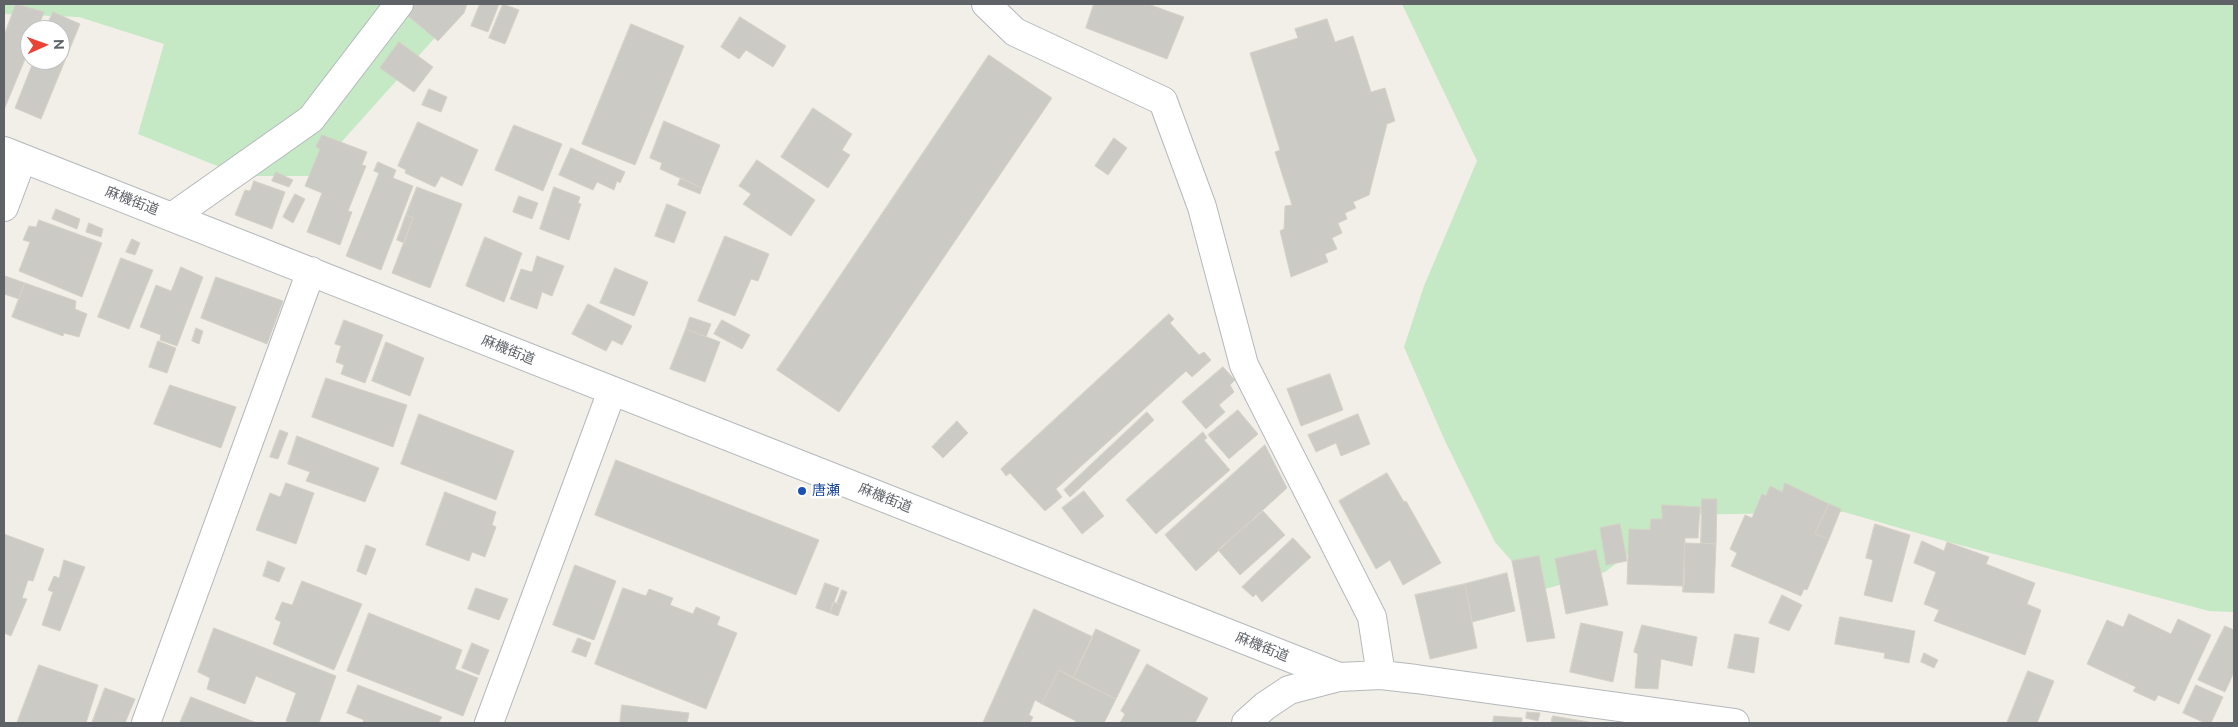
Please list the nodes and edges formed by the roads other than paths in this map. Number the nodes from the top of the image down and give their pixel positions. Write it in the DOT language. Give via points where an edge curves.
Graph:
graph roads {
  1 [pos="399,4"];
  2 [pos="986,4"];
  3 [pos="13,155"];
  4 [pos="4,207"];
  5 [pos="172,217"];
  6 [pos="311,272"];
  7 [pos="612,391"];
  8 [pos="1381,676"];
  9 [pos="1339,678"];
  10 [pos="146,723"];
  11 [pos="489,723"];
  12 [pos="1246,723"];
  13 [pos="1735,723"];
  1 -- 5 [label="street" via="310,119"];
  2 -- 8 [label="street" via="1015,32 1163,101 1202,207 1244,365 1372,617"];
  3 -- 4 [label="street"];
  3 -- 5 [label="street, 麻機街道"];
  5 -- 6 [label="street, 麻機街道"];
  6 -- 7 [label="street, 麻機街道"];
  6 -- 10 [label="street"];
  7 -- 9 [label="street, 麻機街道"];
  7 -- 11 [label="street"];
  8 -- 9 [label="street, 麻機街道"];
  8 -- 13 [label="street, 麻機街道"];
  9 -- 12 [label="street" via="1289,690"];
}
